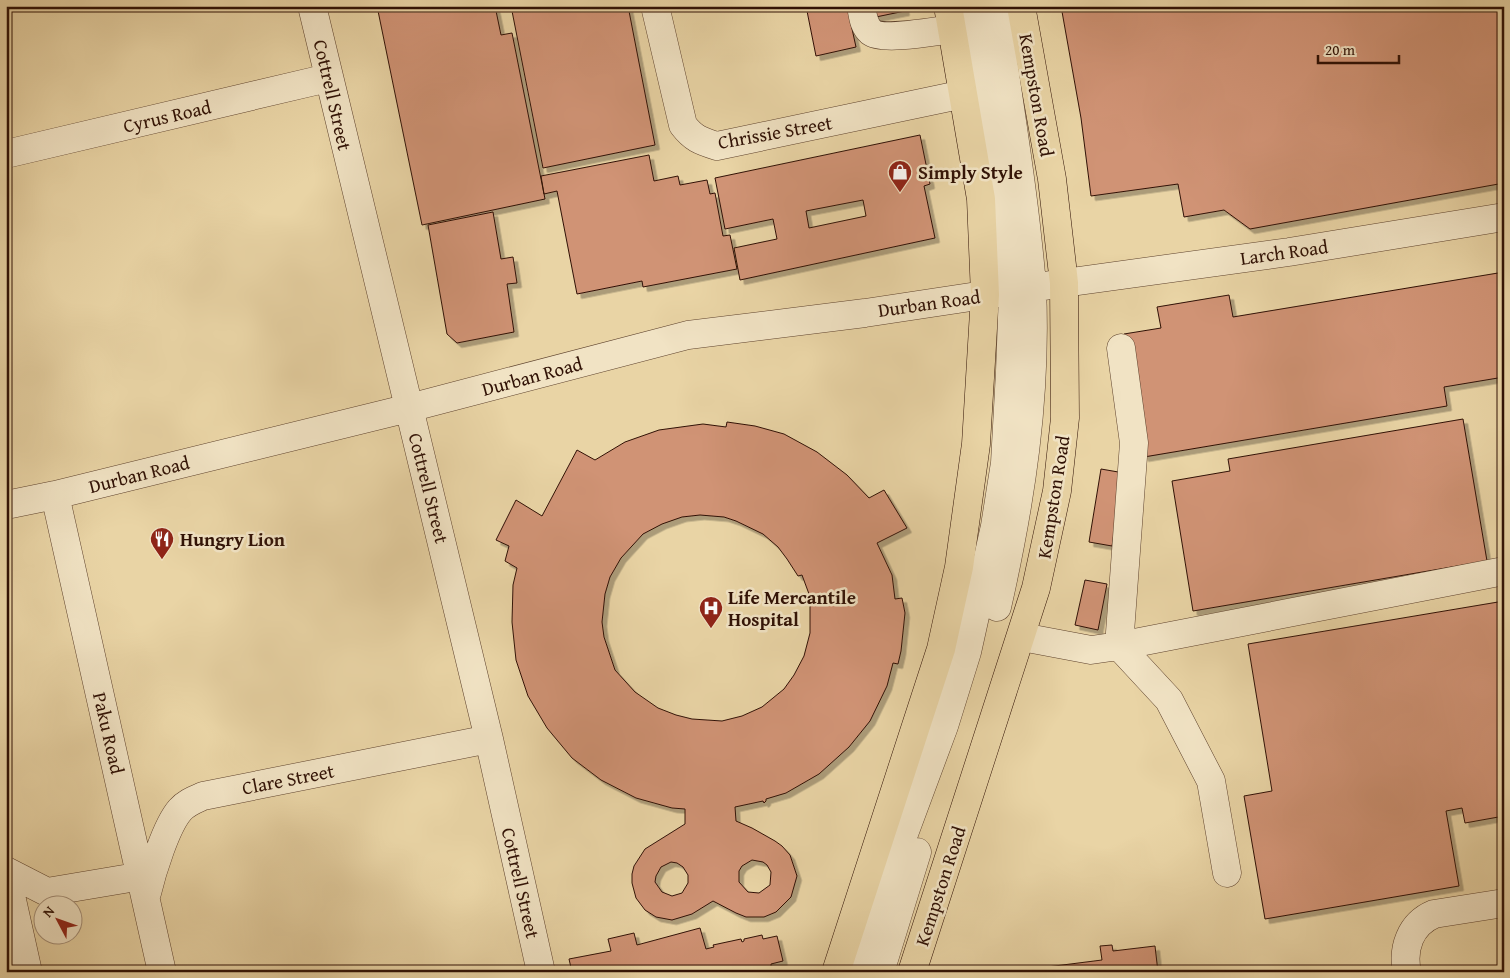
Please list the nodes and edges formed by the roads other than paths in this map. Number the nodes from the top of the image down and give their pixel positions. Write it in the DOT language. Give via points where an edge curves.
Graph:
graph roads {
  1 [pos="312,6"];
  2 [pos="655,6"];
  3 [pos="861,6"];
  4 [pos="972,6"];
  5 [pos="996,6"];
  6 [pos="1021,6"];
  7 [pos="951,18"];
  8 [pos="328,78"];
  9 [pos="964,94"];
  10 [pos="6,154"];
  11 [pos="1504,217"];
  12 [pos="1064,283"];
  13 [pos="1022,289"];
  14 [pos="985,295"];
  15 [pos="1121,348"];
  16 [pos="409,408"];
  17 [pos="56,495"];
  18 [pos="6,505"];
  19 [pos="1504,572"];
  20 [pos="1022,637"];
  21 [pos="1119,646"];
  22 [pos="489,739"];
  23 [pos="6,872"];
  24 [pos="1227,873"];
  25 [pos="144,885"];
  26 [pos="1504,903"];
  27 [pos="842,968"];
  28 [pos="28,972"];
  29 [pos="162,972"];
  30 [pos="541,972"];
  31 [pos="880,972"];
  32 [pos="912,972"];
  33 [pos="1407,972"];
  1 -- 8 [label="street, Cottrell Street"];
  2 -- 9 [label="street, Chrissie Street" via="683,124 692,136 716,146"];
  3 -- 7 [label="street" via="864,23 872,32 884,37"];
  4 -- 13 [label="street"];
  5 -- 13 [label="street" via="1021,176"];
  6 -- 12 [label="main road, Kempston Road" via="1052,179"];
  7 -- 9 [label="main road"];
  8 -- 10 [label="street, Cyrus Road"];
  8 -- 16 [label="street, Cottrell Street"];
  9 -- 14 [label="main road" via="981,199"];
  11 -- 12 [label="street, Larch Road" via="1289,252"];
  12 -- 13 [label="street, Durban Road"];
  12 -- 20 [label="main road, Kempston Road" via="1065,418 1057,491"];
  13 -- 14 [label="street, Durban Road"];
  13 -- 27 [label="street" via="1010,371 1005,463 995,526 967,652 944,726 876,909"];
  13 -- 31 [label="street" via="1032,392 1010,548 982,663 910,871"];
  14 -- 16 [label="street, Durban Road" via="688,335"];
  14 -- 27 [label="main road" via="976,444 959,567 941,649"];
  15 -- 21 [label="street" via="1134,443"];
  16 -- 17 [label="street, Durban Road"];
  16 -- 22 [label="street, Cottrell Street"];
  17 -- 18 [label="street, Durban Road"];
  17 -- 25 [label="street, Paku Road"];
  19 -- 21 [label="street"];
  20 -- 21 [label="street" via="1091,650"];
  20 -- 32 [label="main road, Kempston Road"];
  21 -- 24 [label="street" via="1169,700 1211,781"];
  22 -- 25 [label="street, Clare Street" via="203,796 179,811"];
  22 -- 30 [label="street, Cottrell Street"];
  23 -- 25 [label="street" via="47,892"];
  23 -- 28 [label="street"];
  25 -- 29 [label="street, Paku Road"];
  26 -- 33 [label="street" via="1426,918 1406,947"];
}
